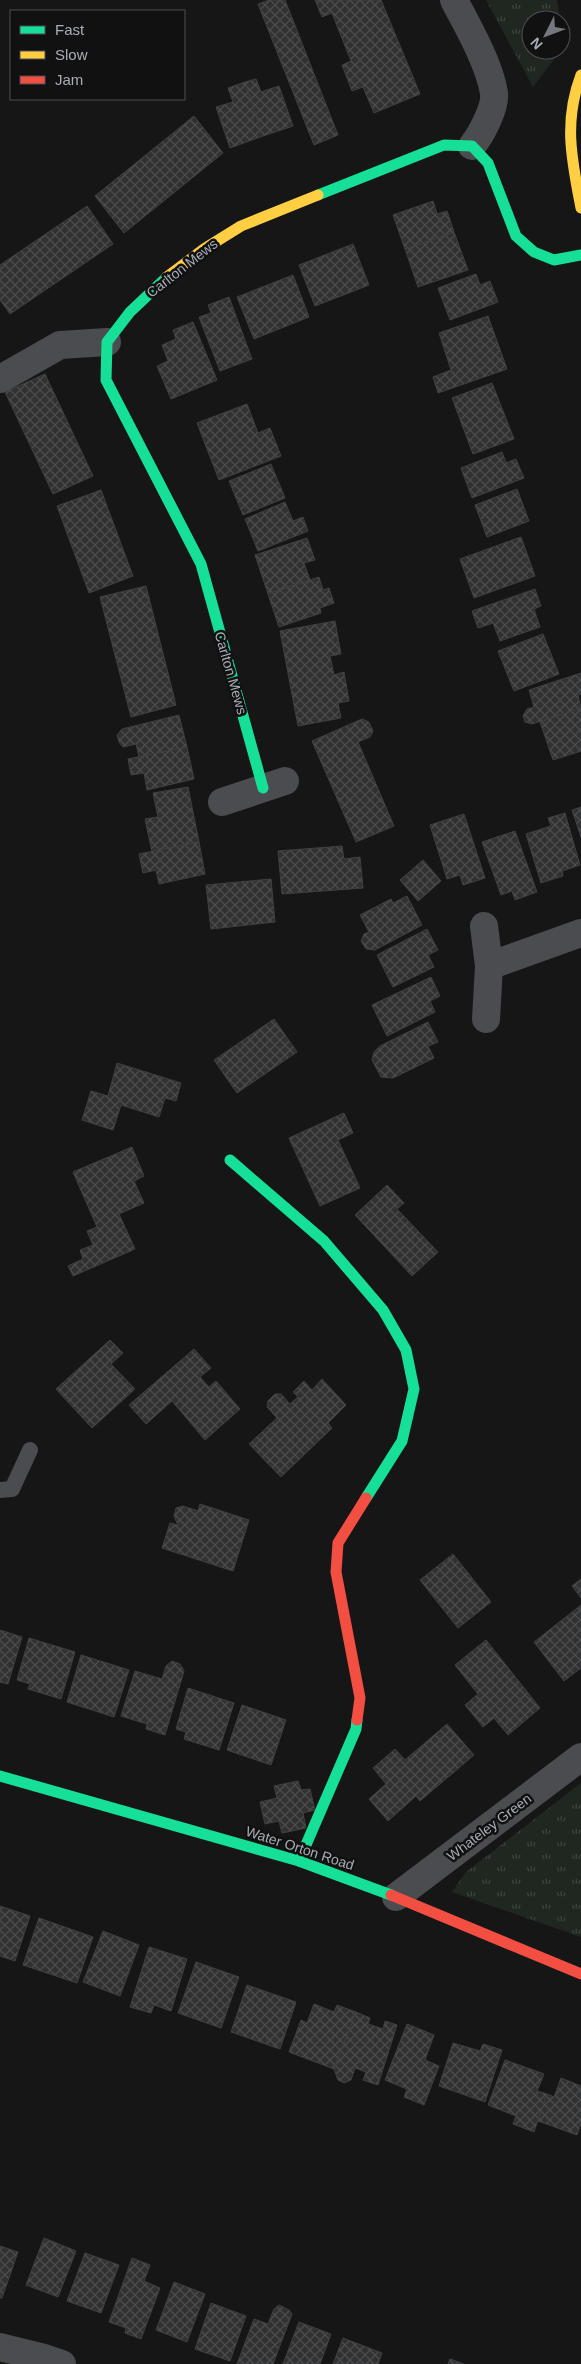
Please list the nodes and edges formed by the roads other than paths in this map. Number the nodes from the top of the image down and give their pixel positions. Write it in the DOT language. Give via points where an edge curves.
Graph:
graph roads {
  1 [pos="454,0"];
  2 [pos="581,75"];
  3 [pos="472,146"];
  4 [pos="581,208"];
  5 [pos="581,255"];
  6 [pos="107,342"];
  7 [pos="0,379"];
  8 [pos="274,784"];
  9 [pos="222,802"];
  10 [pos="484,926"];
  11 [pos="581,933"];
  12 [pos="489,966"];
  13 [pos="486,1019"];
  14 [pos="230,1160"];
  15 [pos="30,1450"];
  16 [pos="0,1490"];
  17 [pos="581,1757"];
  18 [pos="0,1776"];
  19 [pos="299,1861"];
  20 [pos="396,1898"];
  21 [pos="581,1974"];
  22 [pos="0,2347"];
  23 [pos="62,2364"];
  1 -- 3 [label="street" via="478,46 494,94 484,129"];
  2 -- 4 [label="street" via="574,90 568,136"];
  3 -- 5 [label="street" via="488,163 516,236 534,252 554,260"];
  3 -- 6 [label="street, Carlton Mews" via="444,145 241,226 158,283"];
  6 -- 7 [label="street" via="60,345"];
  6 -- 8 [label="street, Carlton Mews" via="106,380 201,564"];
  8 -- 9 [label="street, Carlton Mews"];
  10 -- 12 [label="street"];
  11 -- 12 [label="street"];
  12 -- 13 [label="street"];
  14 -- 19 [label="street" via="324,1241 383,1310 406,1350 414,1389 402,1441 338,1543 336,1572 360,1698 356,1729"];
  15 -- 16 [label="lane" via="12,1488"];
  17 -- 20 [label="street, Whateley Green"];
  18 -- 19 [label="street, Water Orton Road"];
  19 -- 20 [label="street, Water Orton Road"];
  20 -- 21 [label="street, Water Orton Road"];
  22 -- 23 [label="street"];
}
